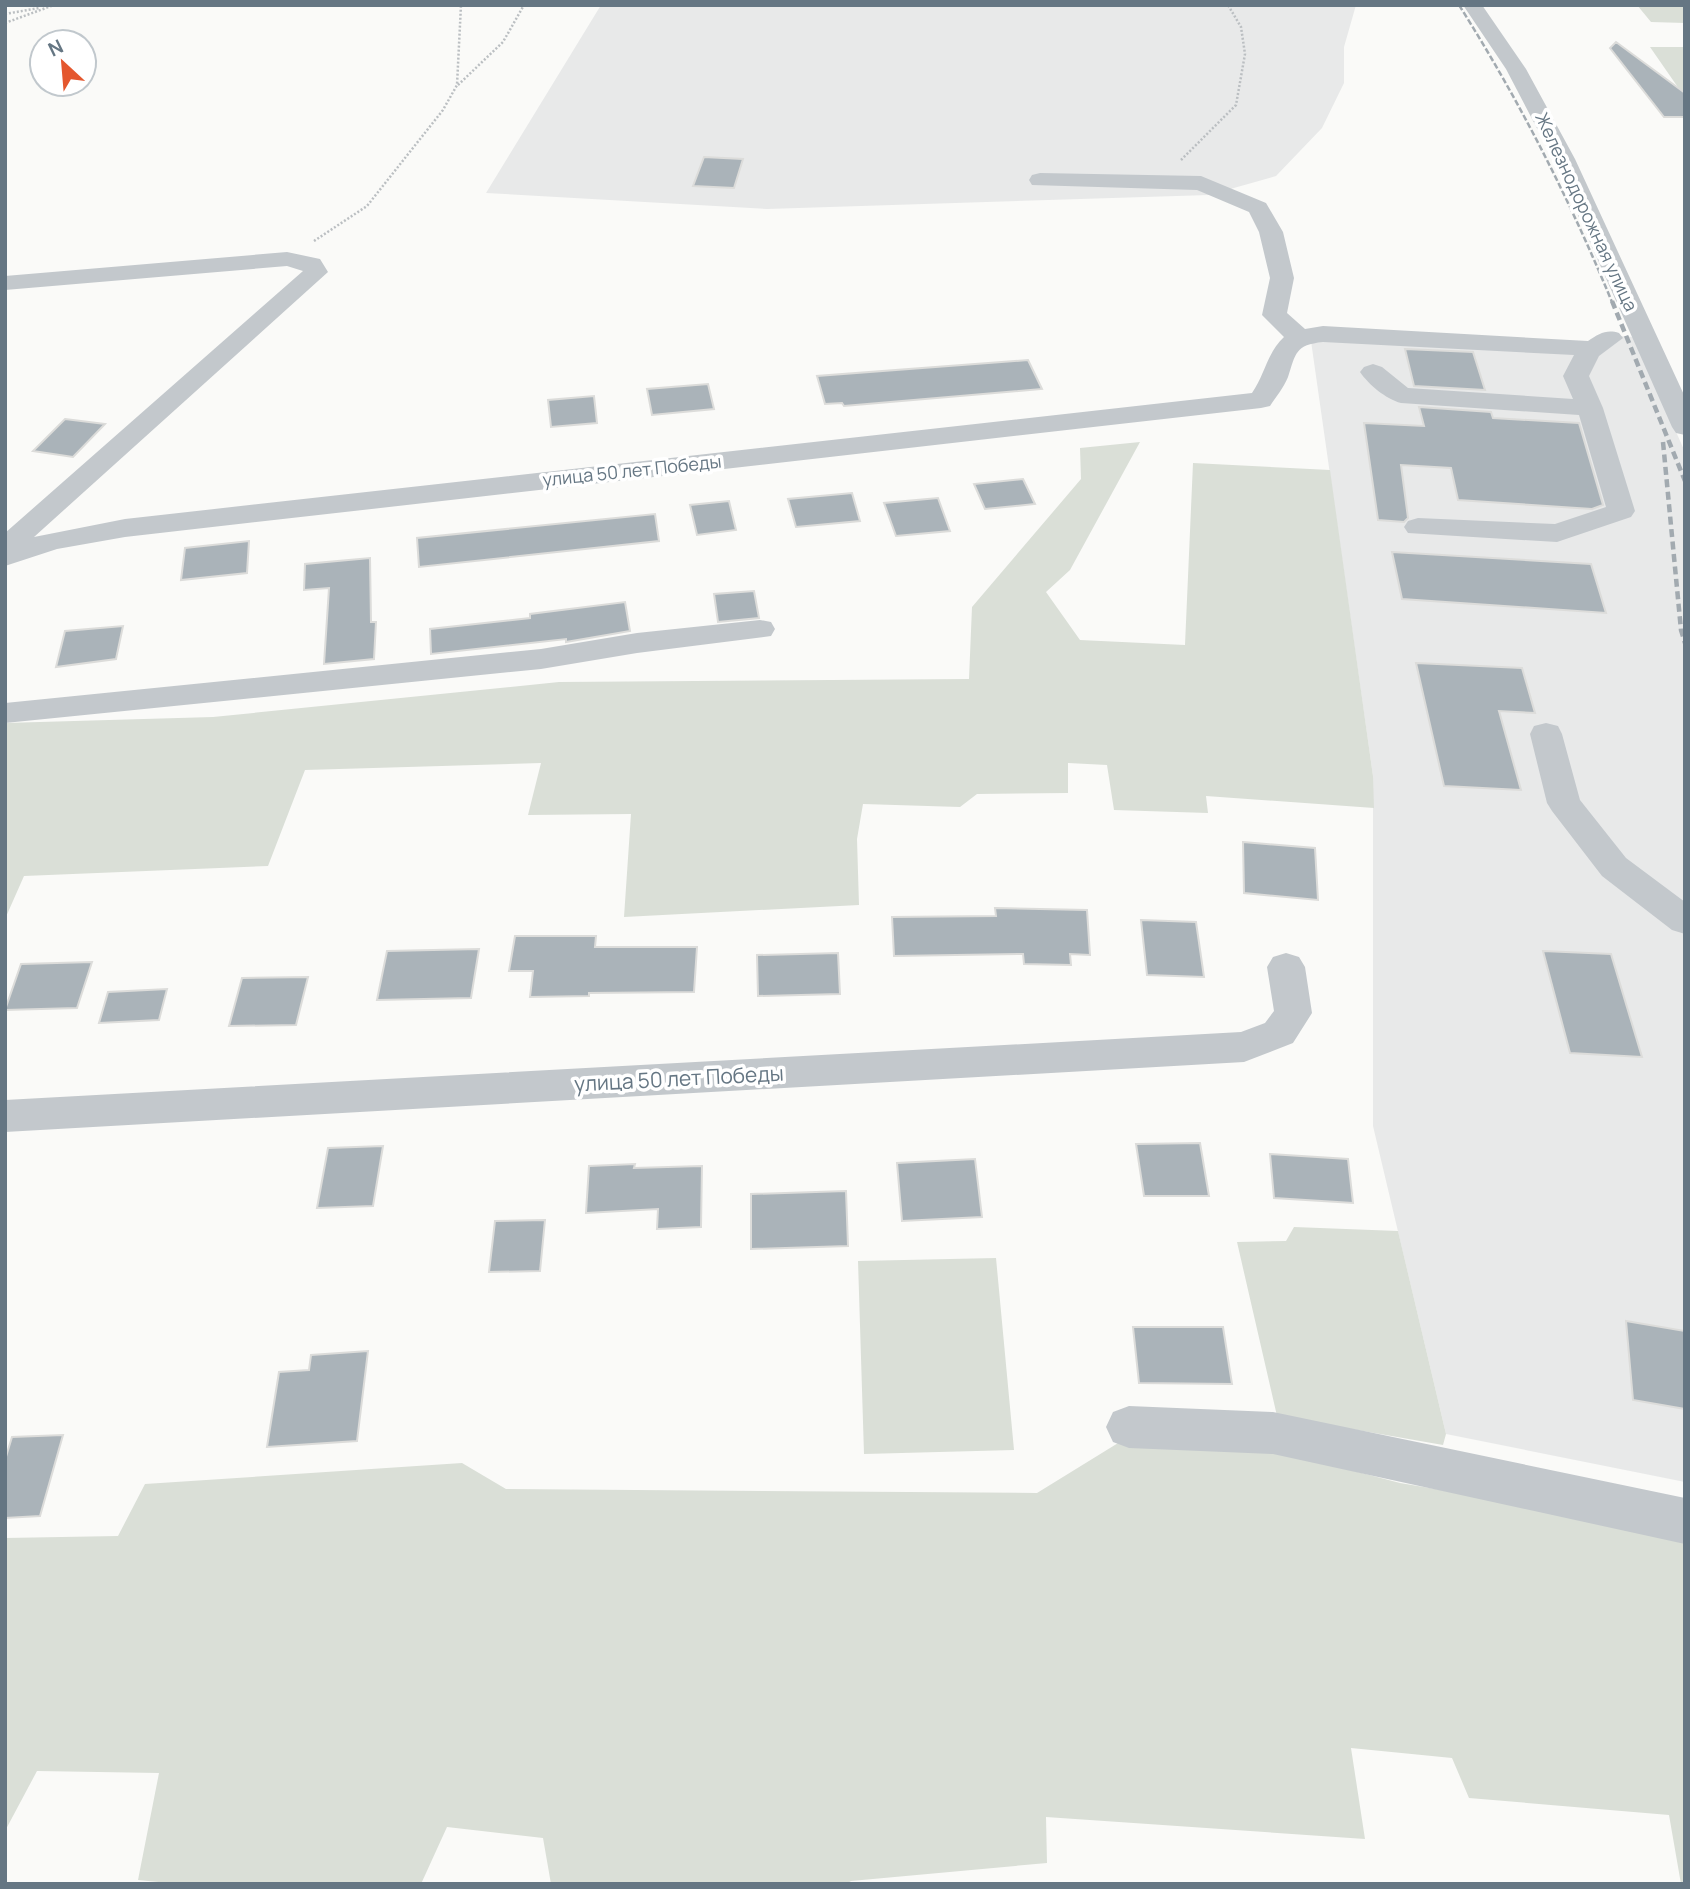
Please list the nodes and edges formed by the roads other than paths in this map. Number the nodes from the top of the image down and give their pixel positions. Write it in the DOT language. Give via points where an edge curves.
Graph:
graph roads {
  1 [pos="1472,5"];
  2 [pos="1040,180"];
  3 [pos="5,283"];
  4 [pos="1638,323"];
  5 [pos="1298,337"];
  6 [pos="1595,349"];
  7 [pos="1373,372"];
  8 [pos="1590,408"];
  9 [pos="1685,427"];
  10 [pos="1418,527"];
  11 [pos="5,548"];
  12 [pos="5,557"];
  13 [pos="760,629"];
  14 [pos="5,713"];
  15 [pos="1546,734"];
  16 [pos="1685,921"];
  17 [pos="1286,967"];
  18 [pos="5,1116"];
  19 [pos="1129,1427"];
  20 [pos="1685,1521"];
  1 -- 4 [label="street, Железнодорожная улица" via="1516,69 1564,159"];
  2 -- 5 [label="street" via="1201,183 1258,208 1271,232 1282,278 1275,315"];
  3 -- 11 [label="street" via="287,259 312,264 316,272"];
  4 -- 6 [label="street"];
  4 -- 9 [label="street, Железнодорожная улица"];
  5 -- 6 [label="street" via="1323,334"];
  5 -- 12 [label="street, улица 50 лет Победы" via="1282,353 1274,380 1261,400 125,528 51,541"];
  6 -- 8 [label="street" via="1576,376"];
  7 -- 8 [label="street" via="1401,394"];
  8 -- 10 [label="street" via="1621,511 1557,533"];
  13 -- 14 [label="street" via="541,659"];
  15 -- 16 [label="street" via="1564,803 1614,867"];
  17 -- 18 [label="street, улица 50 лет Победы" via="1293,1013 1279,1033 1244,1047"];
  19 -- 20 [label="street" via="1273,1433"];
}
